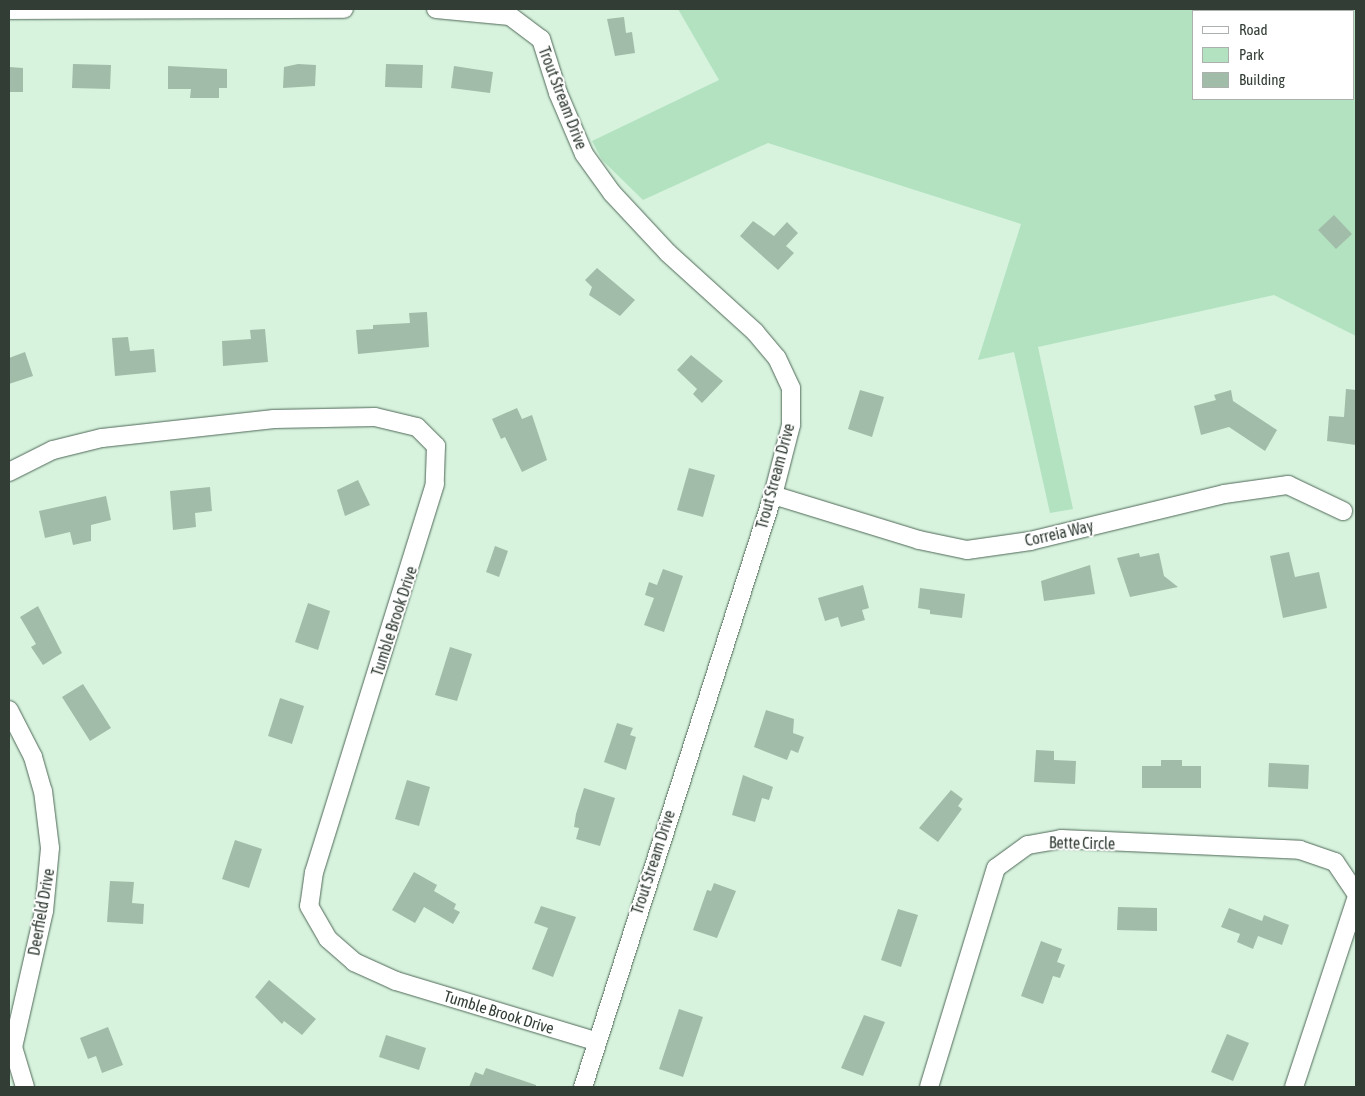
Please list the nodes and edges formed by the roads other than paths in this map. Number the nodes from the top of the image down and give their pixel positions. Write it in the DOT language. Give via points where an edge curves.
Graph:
graph roads {
  1 [pos="344,9"];
  2 [pos="436,9"];
  3 [pos="9,10"];
  4 [pos="9,472"];
  5 [pos="773,495"];
  6 [pos="1343,511"];
  7 [pos="9,710"];
  8 [pos="1356,893"];
  9 [pos="1356,900"];
  10 [pos="595,1041"];
  11 [pos="25,1087"];
  12 [pos="583,1087"];
  13 [pos="929,1087"];
  14 [pos="1294,1087"];
  1 -- 3 [label="street"];
  2 -- 5 [label="street, Trout Stream Drive" via="510,16 541,39 558,93 584,154 612,193 668,253 754,332 777,358 791,388 791,425"];
  4 -- 10 [label="street, Tumble Brook Drive" via="53,450 102,438 274,419 375,418 417,427 436,446 435,484 314,872 308,906 328,939 354,962 396,981"];
  5 -- 6 [label="street, Correia Way" via="919,540 967,550 1030,541 1224,494 1288,485"];
  5 -- 10 [label="street, Trout Stream Drive"];
  7 -- 11 [label="street, Deerfield Drive" via="33,757 43,791 50,848 44,911 14,1047"];
  8 -- 13 [label="street, Bette Circle" via="1335,862 1300,850 1061,840 1028,844 996,868"];
  9 -- 14 [label="street"];
  10 -- 12 [label="street, Trout Stream Drive"];
}
